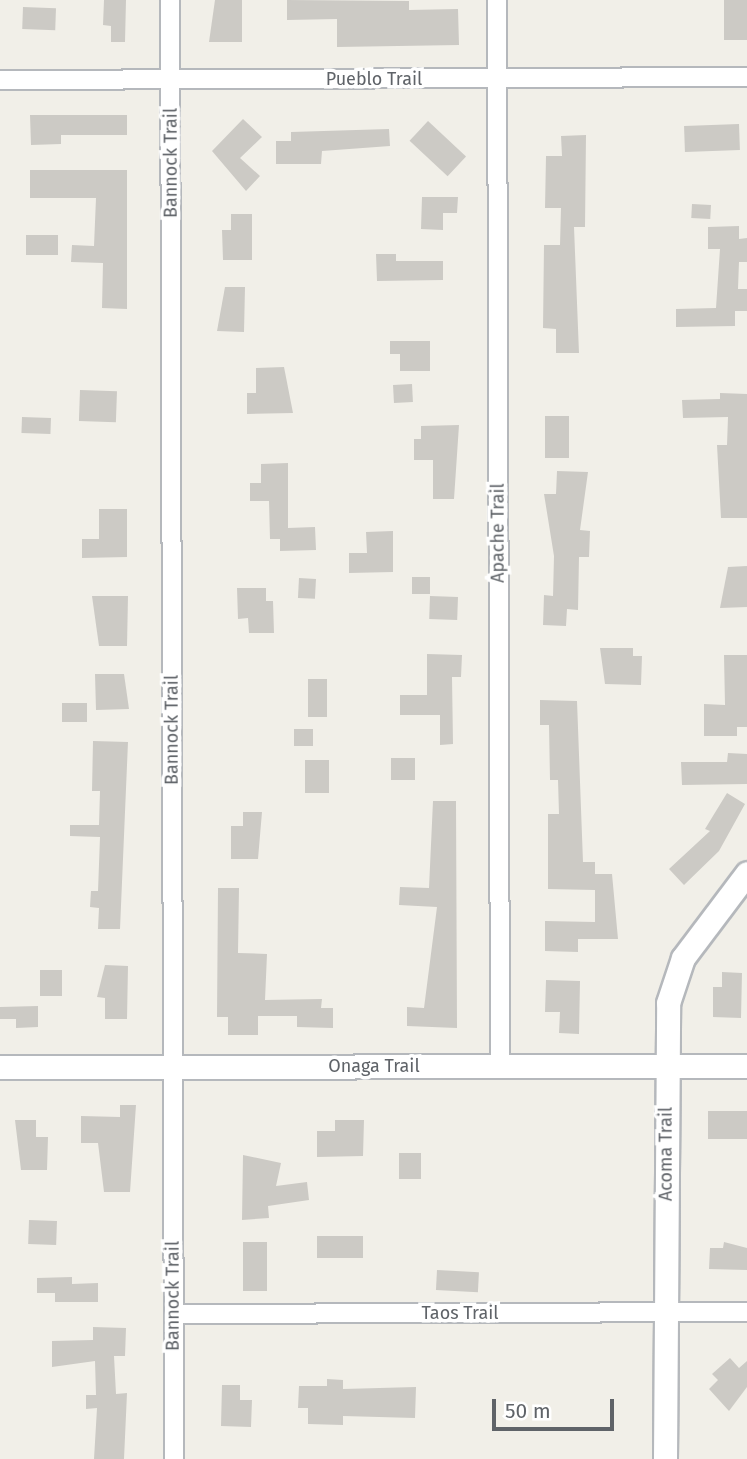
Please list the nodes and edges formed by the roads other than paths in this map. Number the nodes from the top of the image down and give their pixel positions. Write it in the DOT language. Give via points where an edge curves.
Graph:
graph roads {
  1 [pos="170,0"];
  2 [pos="497,0"];
  3 [pos="747,77"];
  4 [pos="497,78"];
  5 [pos="171,79"];
  6 [pos="0,80"];
  7 [pos="747,873"];
  8 [pos="172,1066"];
  9 [pos="500,1066"];
  10 [pos="666,1066"];
  11 [pos="747,1066"];
  12 [pos="0,1067"];
  13 [pos="747,1312"];
  14 [pos="665,1313"];
  15 [pos="174,1314"];
  16 [pos="174,1459"];
  17 [pos="665,1459"];
  1 -- 5 [label="street, Bannock Trail"];
  2 -- 4 [label="street, Apache Trail"];
  3 -- 4 [label="street, Pueblo Trail"];
  4 -- 5 [label="street, Pueblo Trail"];
  4 -- 9 [label="street, Apache Trail"];
  5 -- 6 [label="street, Pueblo Trail"];
  5 -- 8 [label="street, Bannock Trail"];
  7 -- 10 [label="street, Acoma Trail" via="683,958 668,1003"];
  8 -- 9 [label="street, Onaga Trail"];
  8 -- 12 [label="street, Onaga Trail"];
  8 -- 15 [label="street, Bannock Trail"];
  9 -- 10 [label="street, Onaga Trail"];
  10 -- 11 [label="street, Onaga Trail"];
  10 -- 14 [label="street, Acoma Trail"];
  13 -- 14 [label="street, Taos Trail"];
  14 -- 15 [label="street, Taos Trail"];
  14 -- 17 [label="street, Acoma Trail"];
  15 -- 16 [label="street, Bannock Trail"];
}
